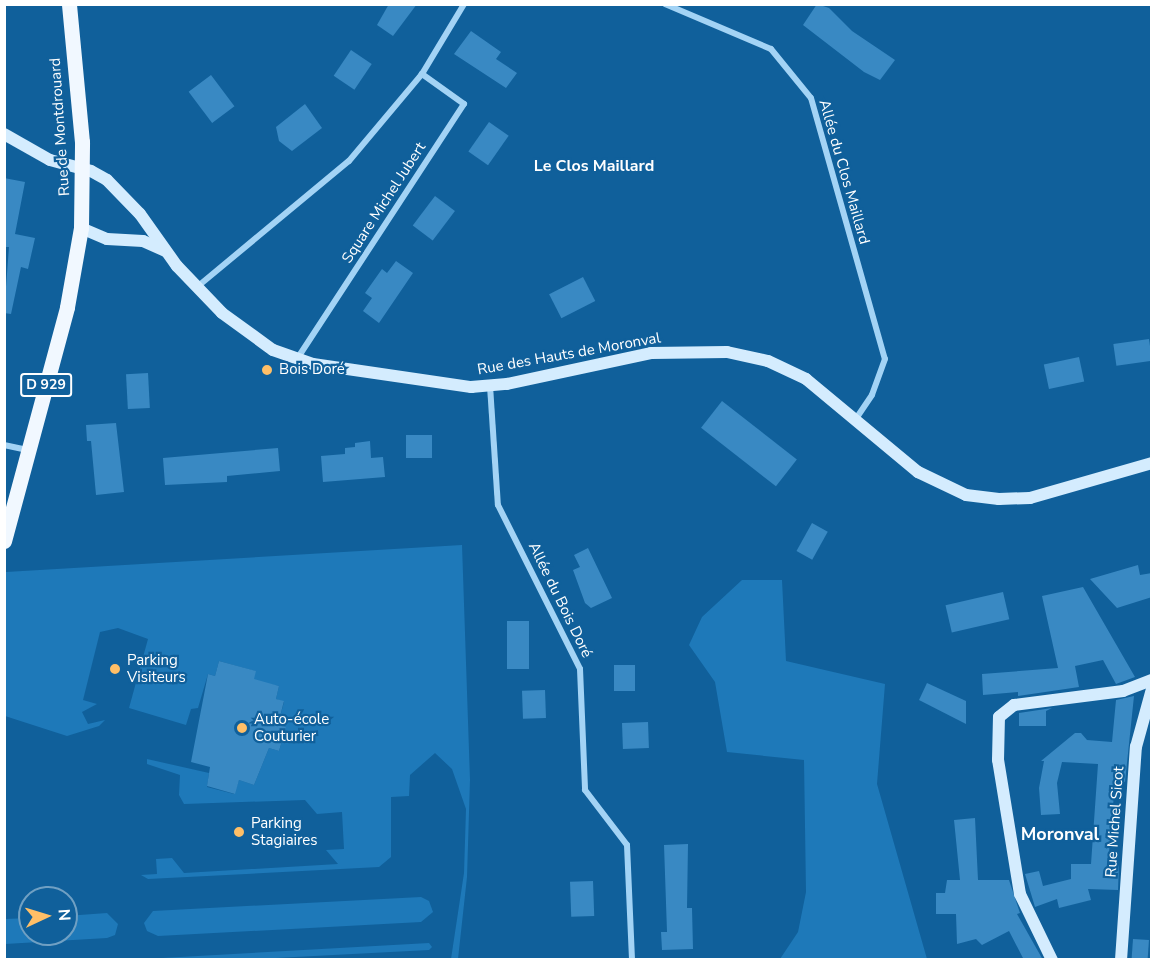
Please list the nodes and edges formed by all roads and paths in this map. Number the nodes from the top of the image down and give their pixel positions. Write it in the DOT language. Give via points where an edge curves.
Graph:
graph roads {
  1 [pos="70,4"];
  2 [pos="464,4"];
  3 [pos="665,4"];
  4 [pos="422,74"];
  5 [pos="4,134"];
  6 [pos="83,169"];
  7 [pos="81,228"];
  8 [pos="166,252"];
  9 [pos="196,288"];
  10 [pos="297,359"];
  11 [pos="490,386"];
  12 [pos="856,419"];
  13 [pos="4,445"];
  14 [pos="29,450"];
  15 [pos="1152,463"];
  16 [pos="4,541"];
  17 [pos="1152,680"];
  18 [pos="1152,689"];
  19 [pos="632,960"];
  20 [pos="1052,960"];
  21 [pos="1121,960"];
  1 -- 6 [label="main road, Rue de Montdrouard / D 929"];
  2 -- 4 [label="street"];
  3 -- 12 [label="street, Allée du Clos Maillard" via="771,49 811,98 885,359 872,395"];
  4 -- 9 [label="street" via="349,161"];
  4 -- 10 [label="street, Square Michel Jubert" via="464,104"];
  5 -- 6 [label="street, Rue des Hauts de Moronval" via="50,160"];
  6 -- 7 [label="main road, Rue de Montdrouard / D 929"];
  6 -- 8 [label="street, Rue des Hauts de Moronval" via="98,174 122,193"];
  7 -- 8 [label="street" via="107,239 143,241"];
  7 -- 14 [label="main road, Rue de Montdrouard / D 929" via="67,308"];
  8 -- 9 [label="street, Rue des Hauts de Moronval"];
  9 -- 10 [label="street, Rue des Hauts de Moronval" via="259,342"];
  10 -- 11 [label="street, Rue des Hauts de Moronval" via="450,387"];
  11 -- 12 [label="street, Rue des Hauts de Moronval" via="651,353 728,352 787,368"];
  11 -- 19 [label="street, Allée du Bois Doré" via="498,505 580,669 585,790 627,845"];
  12 -- 15 [label="street, Rue des Hauts de Moronval" via="926,477 952,490 984,498 1015,499 1052,493"];
  13 -- 14 [label="street"];
  14 -- 16 [label="main road, Rue de Montdrouard / D 929"];
  17 -- 20 [label="street" via="1123,692 1010,706 998,720 998,760 1020,894"];
  18 -- 21 [label="street, Rue Michel Sicot" via="1136,747"];
}
